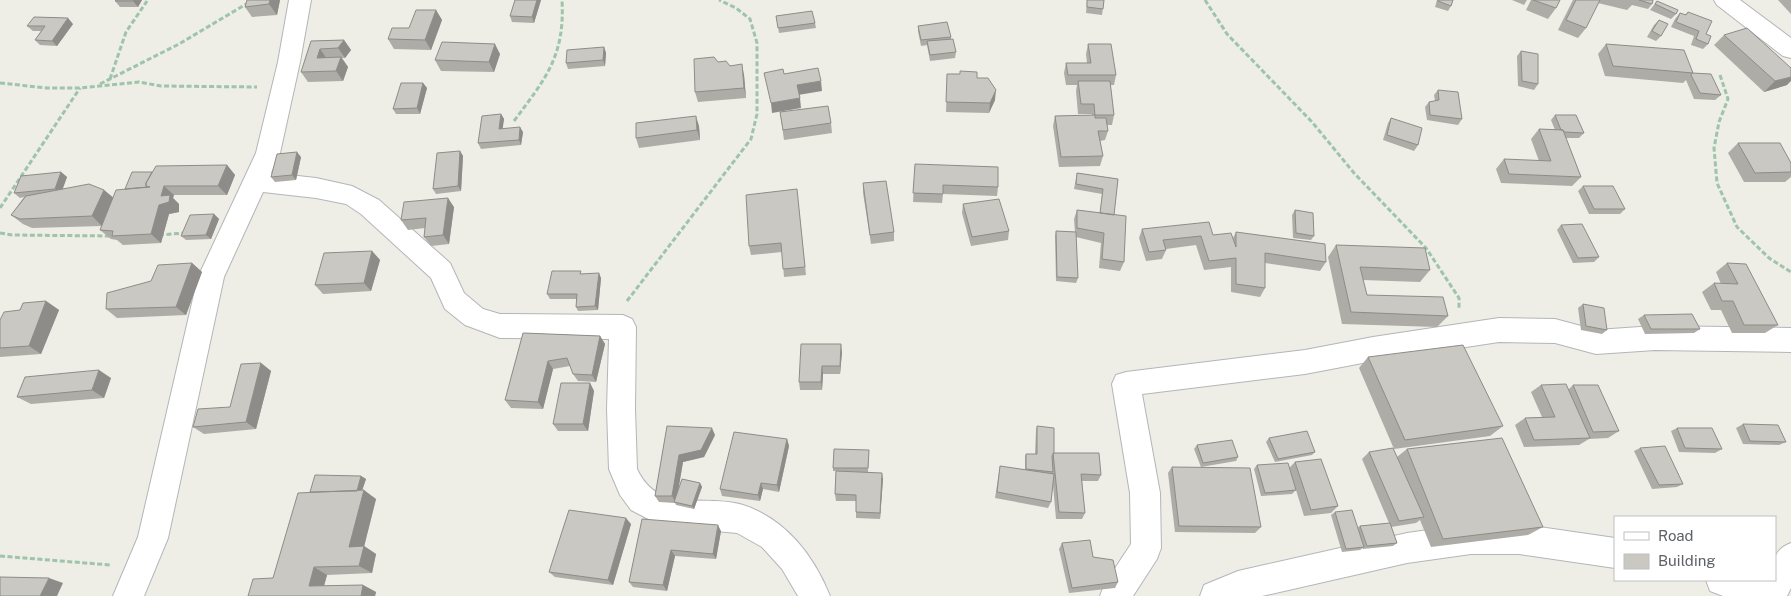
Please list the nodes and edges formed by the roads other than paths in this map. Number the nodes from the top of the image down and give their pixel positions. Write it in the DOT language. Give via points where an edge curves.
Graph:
graph roads {
  1 [pos="300,0"];
  2 [pos="1725,0"];
  3 [pos="1791,50"];
  4 [pos="255,181"];
  5 [pos="1791,340"];
  6 [pos="1614,553"];
  7 [pos="1791,558"];
  8 [pos="1724,581"];
  9 [pos="1770,595"];
  10 [pos="128,596"];
  11 [pos="815,596"];
  12 [pos="1115,596"];
  13 [pos="1215,596"];
  1 -- 4 [label="street" via="268,153"];
  2 -- 3 [label="street"];
  4 -- 10 [label="street" via="211,277 153,538"];
  4 -- 11 [label="street" via="352,196 370,207 441,271 454,301 474,317 500,326 623,327 623,469 630,485 641,500 662,512 741,519 773,538 793,558"];
  5 -- 12 [label="street" via="1655,338 1596,342 1555,331 1499,330 1305,362 1126,384 1145,493 1146,548"];
  6 -- 13 [label="street" via="1519,539 1471,539 1407,548 1238,586"];
  7 -- 9 [label="street"];
  8 -- 9 [label="street"];
}
